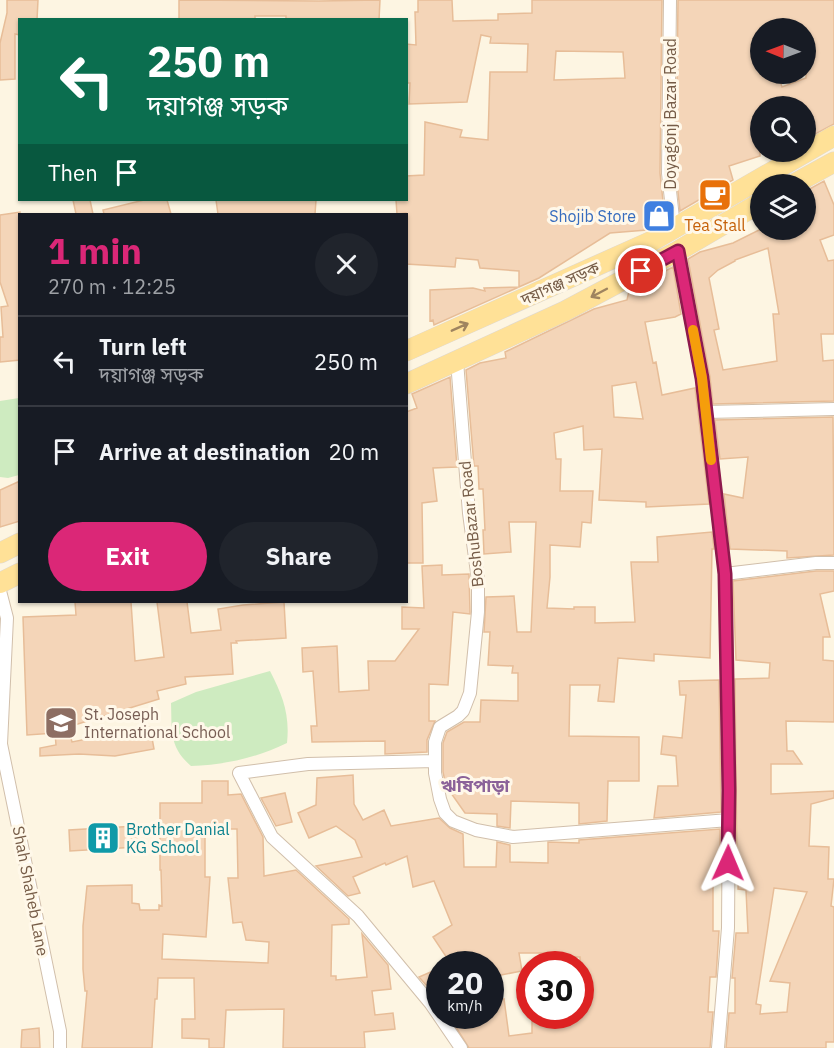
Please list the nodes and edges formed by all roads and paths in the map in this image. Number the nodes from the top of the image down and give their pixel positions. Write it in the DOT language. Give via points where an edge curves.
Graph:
graph roads {
  1 [pos="670,0"];
  2 [pos="834,136"];
  3 [pos="834,162"];
  4 [pos="812,174"];
  5 [pos="750,209"];
  6 [pos="674,227"];
  7 [pos="678,251"];
  8 [pos="408,350"];
  9 [pos="457,361"];
  10 [pos="408,383"];
  11 [pos="834,410"];
  12 [pos="706,412"];
  13 [pos="18,544"];
  14 [pos="0,553"];
  15 [pos="834,563"];
  16 [pos="18,574"];
  17 [pos="725,574"];
  18 [pos="0,583"];
  19 [pos="0,591"];
  20 [pos="435,761"];
  21 [pos="729,820"];
  22 [pos="60,1048"];
  23 [pos="461,1048"];
  24 [pos="718,1048"];
  1 -- 6 [label="street, Doyagonj Bazar Road" via="668,173"];
  2 -- 6 [label="main road, দয়াগঞ্জ সড়ক"];
  3 -- 4 [label="main road"];
  5 -- 7 [label="main road, দয়াগঞ্জ সড়ক"];
  8 -- 6 [label="main road, দয়াগঞ্জ সড়ক, one-way" via="553,287"];
  7 -- 9 [label="main road, দয়াগঞ্জ সড়ক, one-way" via="565,311"];
  7 -- 12 [label="street"];
  9 -- 10 [label="main road, দয়াগঞ্জ সড়ক"];
  9 -- 20 [label="street, BoshuBazar Road" via="478,580 477,612 470,693 458,716 440,727"];
  11 -- 12 [label="street"];
  12 -- 17 [label="street"];
  13 -- 14 [label="main road"];
  15 -- 17 [label="street"];
  16 -- 18 [label="main road"];
  17 -- 21 [label="street"];
  19 -- 22 [label="street, Shah Shaheb Lane" via="7,618 1,744 60,1031"];
  20 -- 21 [label="street, BoshuBazar Road" via="436,785 445,813 453,821 476,830 513,837"];
  20 -- 23 [label="street" via="308,764 239,774 272,837 358,916 431,1004"];
  21 -- 24 [label="street" via="728,928"];
}
